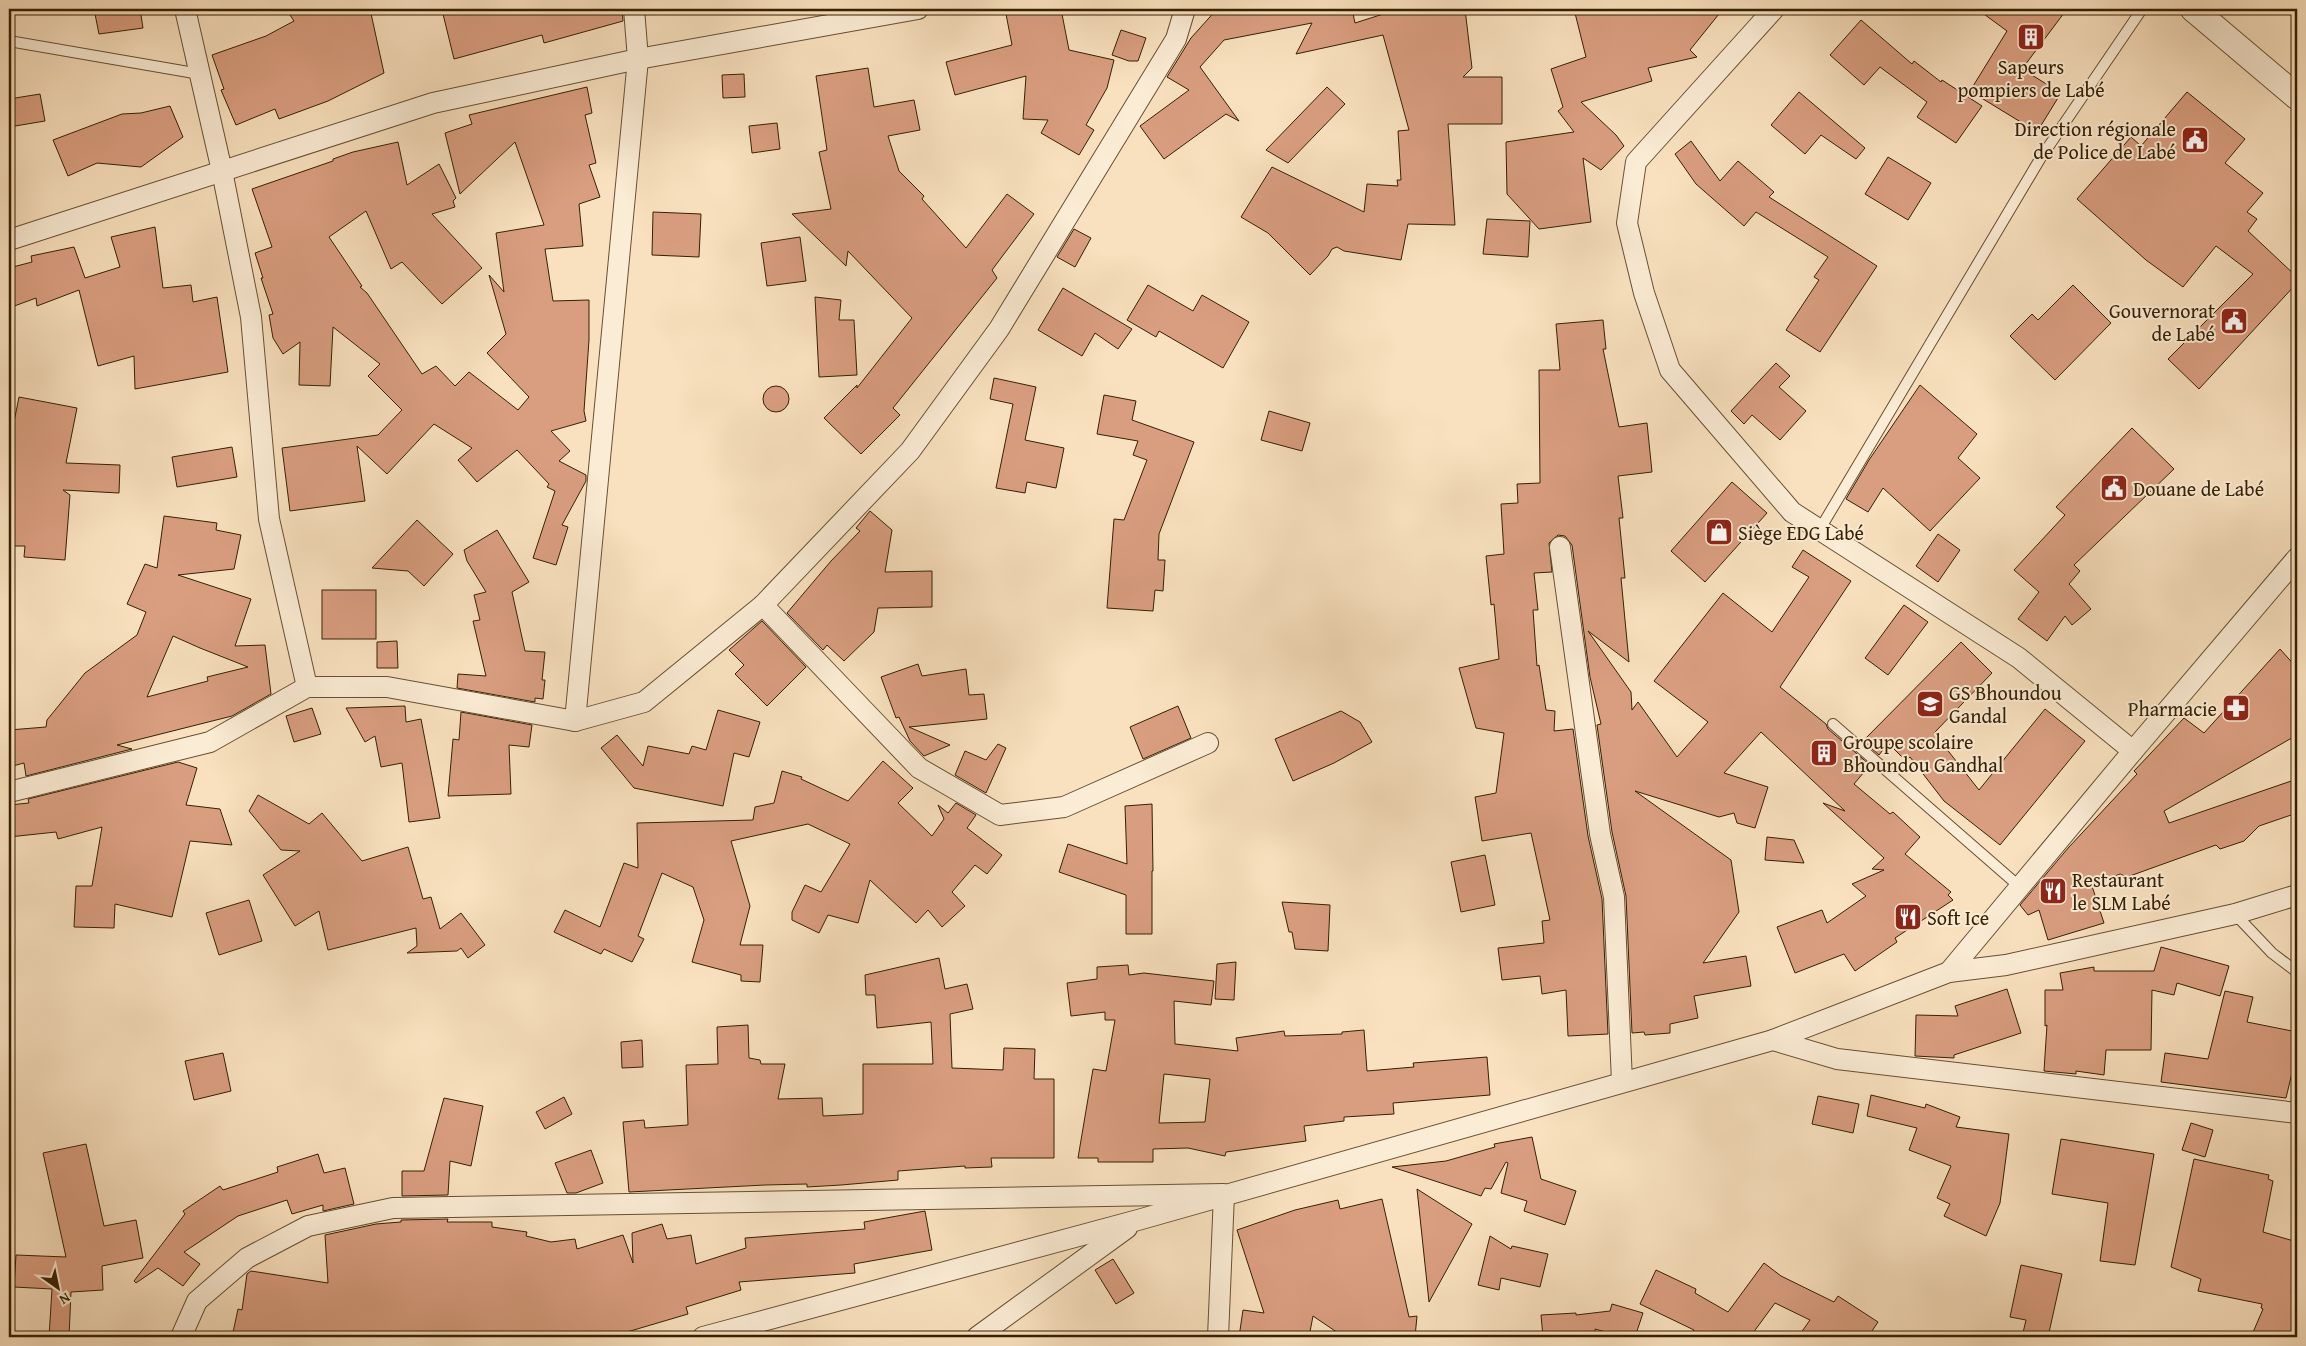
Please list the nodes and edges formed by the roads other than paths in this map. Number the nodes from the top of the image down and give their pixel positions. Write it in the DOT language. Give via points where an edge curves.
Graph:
graph roads {
  1 [pos="185,9"];
  2 [pos="634,9"];
  3 [pos="918,9"];
  4 [pos="1185,9"];
  5 [pos="1774,9"];
  6 [pos="2142,9"];
  7 [pos="2193,9"];
  8 [pos="9,41"];
  9 [pos="638,59"];
  10 [pos="200,74"];
  11 [pos="2297,97"];
  12 [pos="222,171"];
  13 [pos="9,240"];
  14 [pos="1820,530"];
  15 [pos="1560,547"];
  16 [pos="2297,558"];
  17 [pos="763,605"];
  18 [pos="307,687"];
  19 [pos="575,721"];
  20 [pos="1833,724"];
  21 [pos="1208,743"];
  22 [pos="2133,751"];
  23 [pos="9,792"];
  24 [pos="2020,887"];
  25 [pos="2297,895"];
  26 [pos="2234,914"];
  27 [pos="1949,972"];
  28 [pos="2297,972"];
  29 [pos="1773,1040"];
  30 [pos="1622,1082"];
  31 [pos="2297,1113"];
  32 [pos="1224,1194"];
  33 [pos="1138,1220"];
  34 [pos="794,1313"];
  35 [pos="181,1337"];
  36 [pos="703,1337"];
  37 [pos="758,1337"];
  38 [pos="977,1337"];
  39 [pos="1218,1337"];
  1 -- 10 [label="street"];
  2 -- 9 [label="street"];
  3 -- 9 [label="street"];
  4 -- 17 [label="street" via="1176,39 999,329 910,451"];
  5 -- 14 [label="street" via="1636,162 1627,223 1644,293 1670,370 1792,512"];
  6 -- 14 [label="lane" via="2035,167"];
  7 -- 11 [label="street"];
  8 -- 10 [label="lane"];
  9 -- 12 [label="street" via="433,103"];
  9 -- 19 [label="street"];
  10 -- 12 [label="street"];
  12 -- 13 [label="street"];
  12 -- 18 [label="street" via="250,317 269,519"];
  14 -- 22 [label="street" via="2019,658"];
  15 -- 30 [label="street" via="1600,834 1614,897"];
  16 -- 22 [label="street"];
  17 -- 19 [label="street" via="644,702"];
  17 -- 21 [label="street" via="919,768 1000,815 1064,806"];
  18 -- 19 [label="street" via="387,687"];
  18 -- 23 [label="street" via="210,742"];
  20 -- 24 [label="lane"];
  22 -- 24 [label="street"];
  24 -- 27 [label="street"];
  25 -- 26 [label="street"];
  26 -- 27 [label="street" via="2006,965"];
  26 -- 28 [label="lane" via="2272,953"];
  27 -- 29 [label="street"];
  29 -- 30 [label="street"];
  29 -- 31 [label="street" via="1837,1059"];
  30 -- 32 [label="street"];
  32 -- 33 [label="street"];
  32 -- 35 [label="street" via="393,1208 308,1226 247,1258 197,1302"];
  32 -- 39 [label="street"];
  33 -- 34 [label="street"];
  33 -- 38 [label="street"];
  34 -- 36 [label="street"];
  34 -- 37 [label="street"];
}
